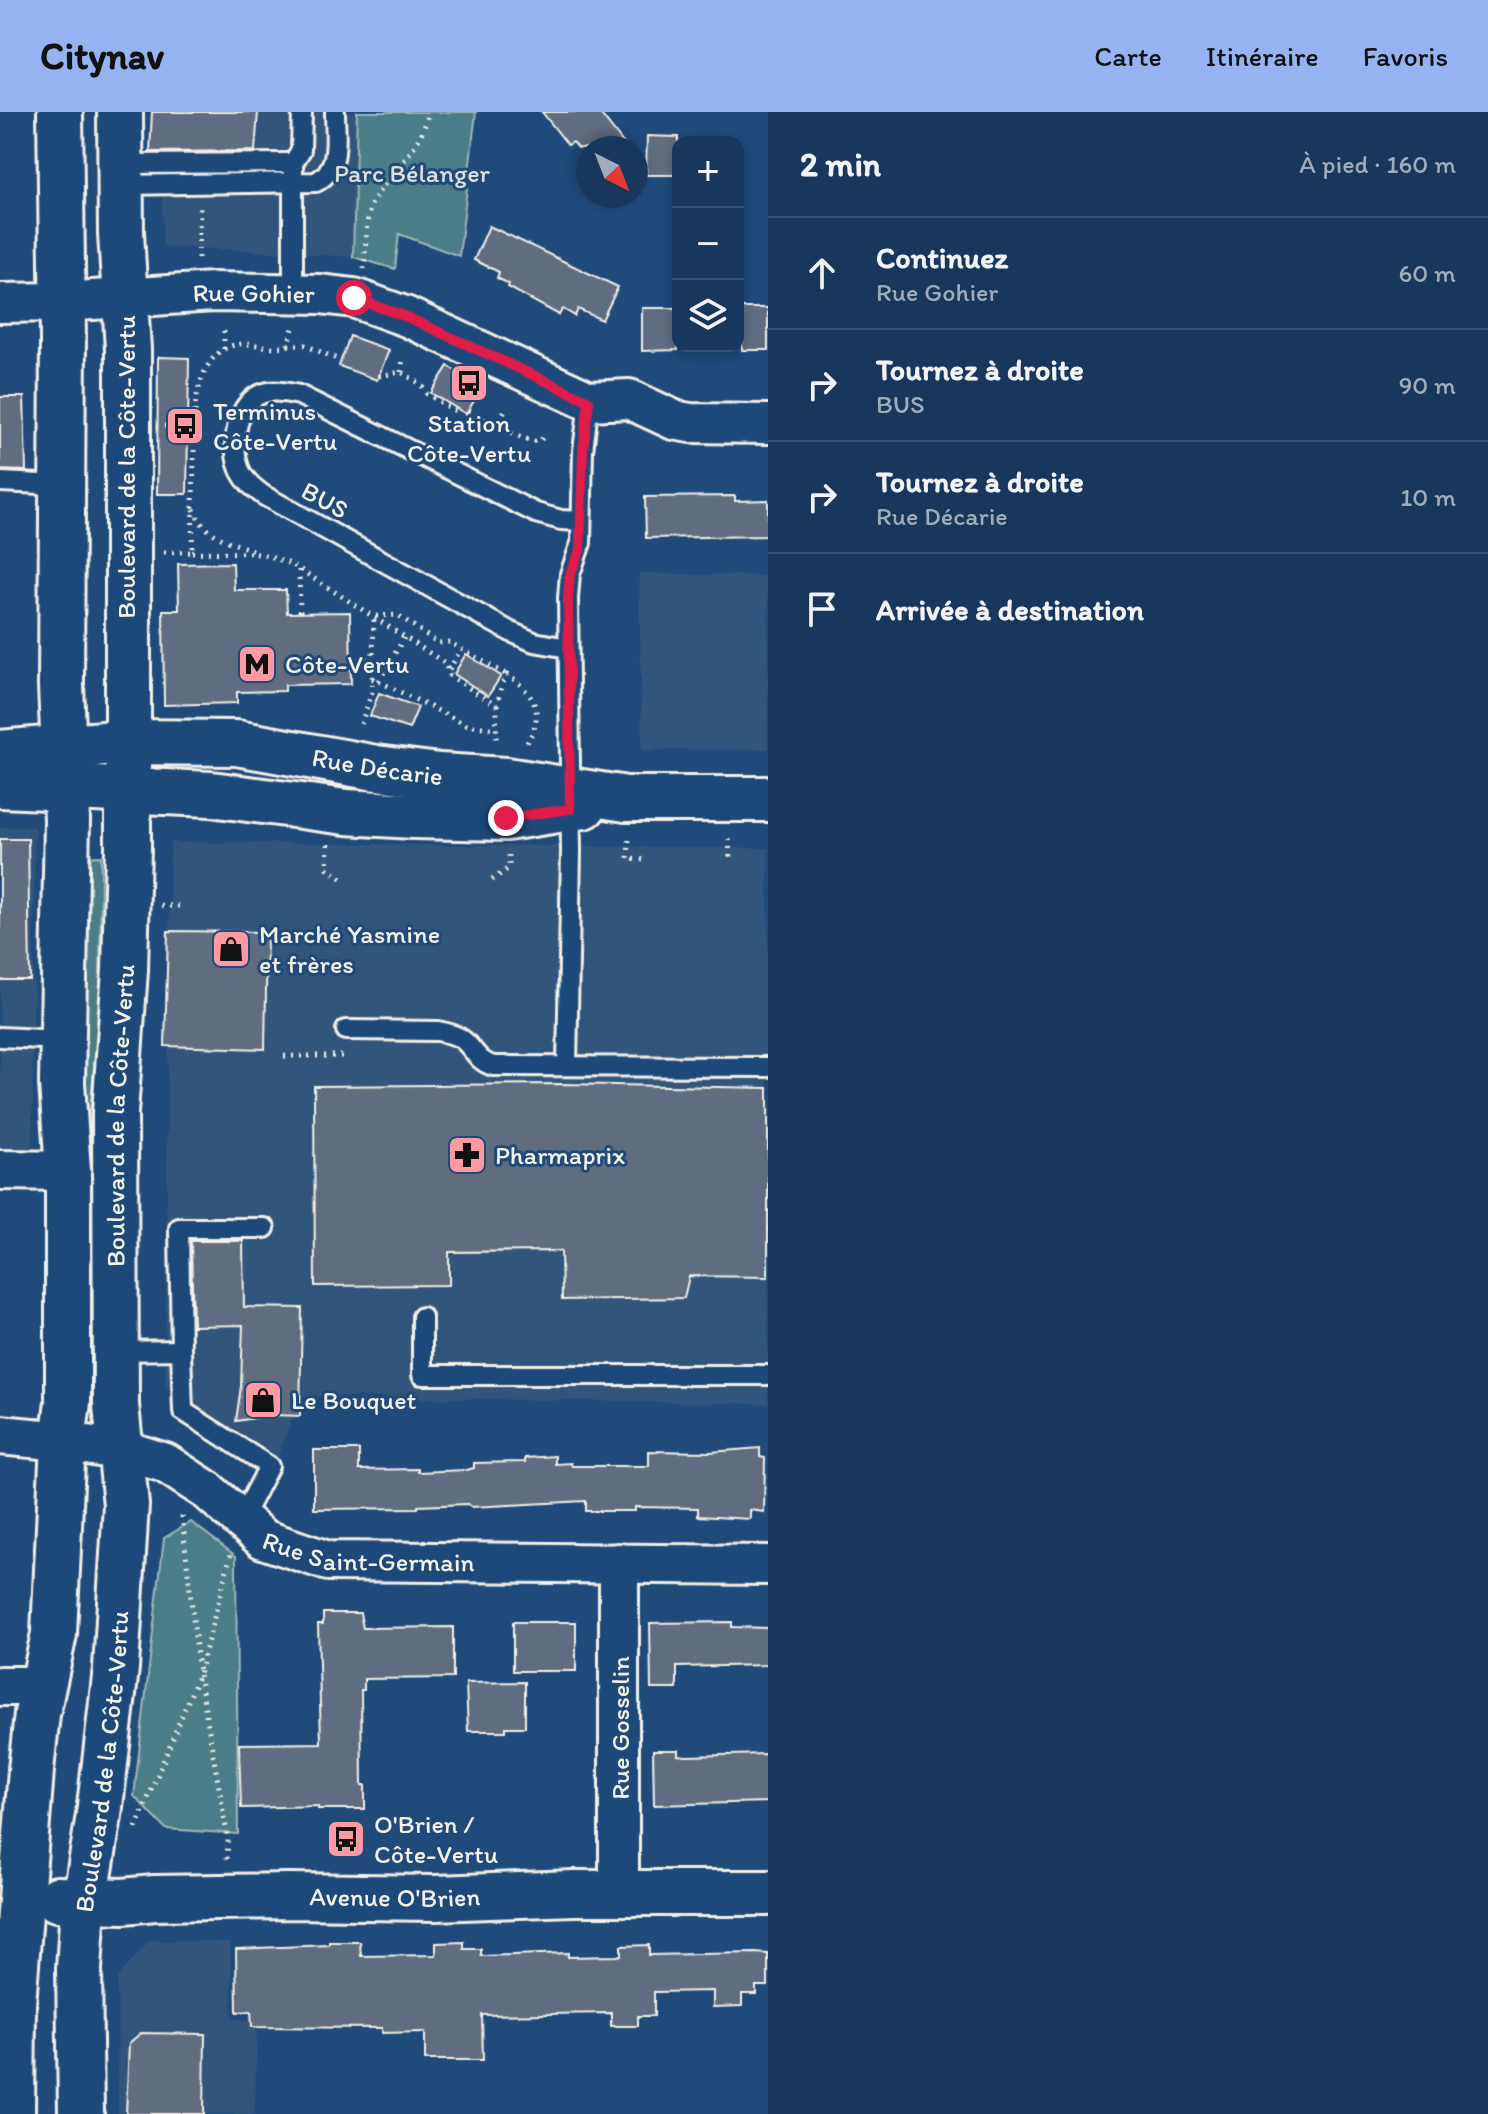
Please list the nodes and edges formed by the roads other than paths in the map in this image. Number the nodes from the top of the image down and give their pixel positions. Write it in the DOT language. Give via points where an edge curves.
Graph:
graph roads {
  1 [pos="60,112"];
  2 [pos="120,112"];
  3 [pos="302,112"];
  4 [pos="335,112"];
  5 [pos="293,163"];
  6 [pos="121,174"];
  7 [pos="293,183"];
  8 [pos="293,293"];
  9 [pos="125,297"];
  10 [pos="62,302"];
  11 [pos="0,303"];
  12 [pos="589,401"];
  13 [pos="768,424"];
  14 [pos="0,482"];
  15 [pos="62,485"];
  16 [pos="581,521"];
  17 [pos="568,648"];
  18 [pos="127,742"];
  19 [pos="0,753"];
  20 [pos="66,768"];
  21 [pos="0,785"];
  22 [pos="128,792"];
  23 [pos="768,799"];
  24 [pos="570,800"];
  25 [pos="346,1030"];
  26 [pos="0,1037"];
  27 [pos="62,1040"];
  28 [pos="567,1066"];
  29 [pos="768,1067"];
  30 [pos="0,1170"];
  31 [pos="68,1171"];
  32 [pos="265,1228"];
  33 [pos="422,1317"];
  34 [pos="181,1350"];
  35 [pos="117,1351"];
  36 [pos="768,1375"];
  37 [pos="0,1435"];
  38 [pos="63,1441"];
  39 [pos="121,1451"];
  40 [pos="252,1530"];
  41 [pos="619,1563"];
  42 [pos="768,1565"];
  43 [pos="21,1686"];
  44 [pos="619,1893"];
  45 [pos="768,1893"];
  46 [pos="85,1898"];
  47 [pos="11,1917"];
  48 [pos="12,2114"];
  49 [pos="81,2114"];
  1 -- 10 [label="main road, Boulevard de la Côte-Vertu"];
  2 -- 6 [label="main road, Boulevard de la Côte-Vertu"];
  3 -- 5 [label="lane" via="301,150"];
  4 -- 7 [label="lane" via="335,159 329,173 316,182"];
  5 -- 6 [label="lane"];
  5 -- 7 [label="lane"];
  6 -- 7 [label="lane"];
  6 -- 9 [label="main road, Boulevard de la Côte-Vertu"];
  7 -- 8 [label="lane"];
  8 -- 9 [label="street, Rue Gohier"];
  8 -- 12 [label="street, Rue Gohier" via="345,297 385,308"];
  9 -- 10 [label="street, Rue Gohier"];
  9 -- 18 [label="main road, Boulevard de la Côte-Vertu"];
  10 -- 11 [label="street, Rue Gohier"];
  10 -- 15 [label="main road, Boulevard de la Côte-Vertu"];
  12 -- 13 [label="street, Rue Gohier" via="629,399 674,420"];
  12 -- 16 [label="lane"];
  14 -- 15 [label="lane"];
  15 -- 20 [label="main road, Boulevard de la Côte-Vertu"];
  16 -- 17 [label="lane" via="580,551 569,582"];
  16 -- 17 [label="lane, BUS" via="536,513 299,395 257,395 240,417 238,464 263,495 511,632"];
  17 -- 24 [label="lane"];
  18 -- 20 [label="main road, Rue Décarie"];
  18 -- 22 [label="main road, Boulevard de la Côte-Vertu"];
  18 -- 24 [label="main road, Rue Décarie" via="262,746 376,768 506,780"];
  19 -- 20 [label="main road"];
  20 -- 21 [label="main road"];
  20 -- 22 [label="main road, Rue Décarie"];
  20 -- 27 [label="main road, Boulevard de la Côte-Vertu"];
  22 -- 24 [label="main road, Rue Décarie" via="211,794 413,816 506,818"];
  22 -- 35 [label="main road, Boulevard de la Côte-Vertu" via="125,970 115,1113"];
  23 -- 24 [label="main road, Rue Décarie" via="627,819"];
  24 -- 28 [label="lane"];
  25 -- 28 [label="lane" via="438,1031 463,1040 483,1063 493,1066"];
  26 -- 27 [label="lane"];
  27 -- 31 [label="main road, Boulevard de la Côte-Vertu"];
  28 -- 29 [label="lane"];
  30 -- 31 [label="street"];
  31 -- 38 [label="main road, Boulevard de la Côte-Vertu" via="68,1402"];
  32 -- 34 [label="lane" via="179,1228"];
  33 -- 36 [label="lane" via="422,1375"];
  34 -- 35 [label="lane"];
  34 -- 40 [label="lane" via="183,1411 269,1466"];
  35 -- 39 [label="main road, Boulevard de la Côte-Vertu"];
  37 -- 38 [label="street, Rue Saint-Germain"];
  38 -- 39 [label="street, Rue Saint-Germain"];
  38 -- 43 [label="main road, Boulevard de la Côte-Vertu" via="54,1634"];
  39 -- 40 [label="street, Rue Saint-Germain" via="182,1472"];
  39 -- 46 [label="main road, Boulevard de la Côte-Vertu" via="126,1505 116,1668"];
  40 -- 41 [label="street, Rue Saint-Germain" via="328,1561"];
  41 -- 42 [label="street, Rue Saint-Germain"];
  41 -- 44 [label="street, Rue Gosselin"];
  43 -- 47 [label="main road, Boulevard de la Côte-Vertu" via="31,1770"];
  44 -- 45 [label="main road, Avenue O'Brien"];
  44 -- 46 [label="main road, Avenue O'Brien"];
  46 -- 47 [label="main road, Avenue O'Brien"];
  46 -- 49 [label="main road, Boulevard de la Côte-Vertu" via="79,1969"];
  47 -- 48 [label="main road, Boulevard de la Côte-Vertu"];
}
